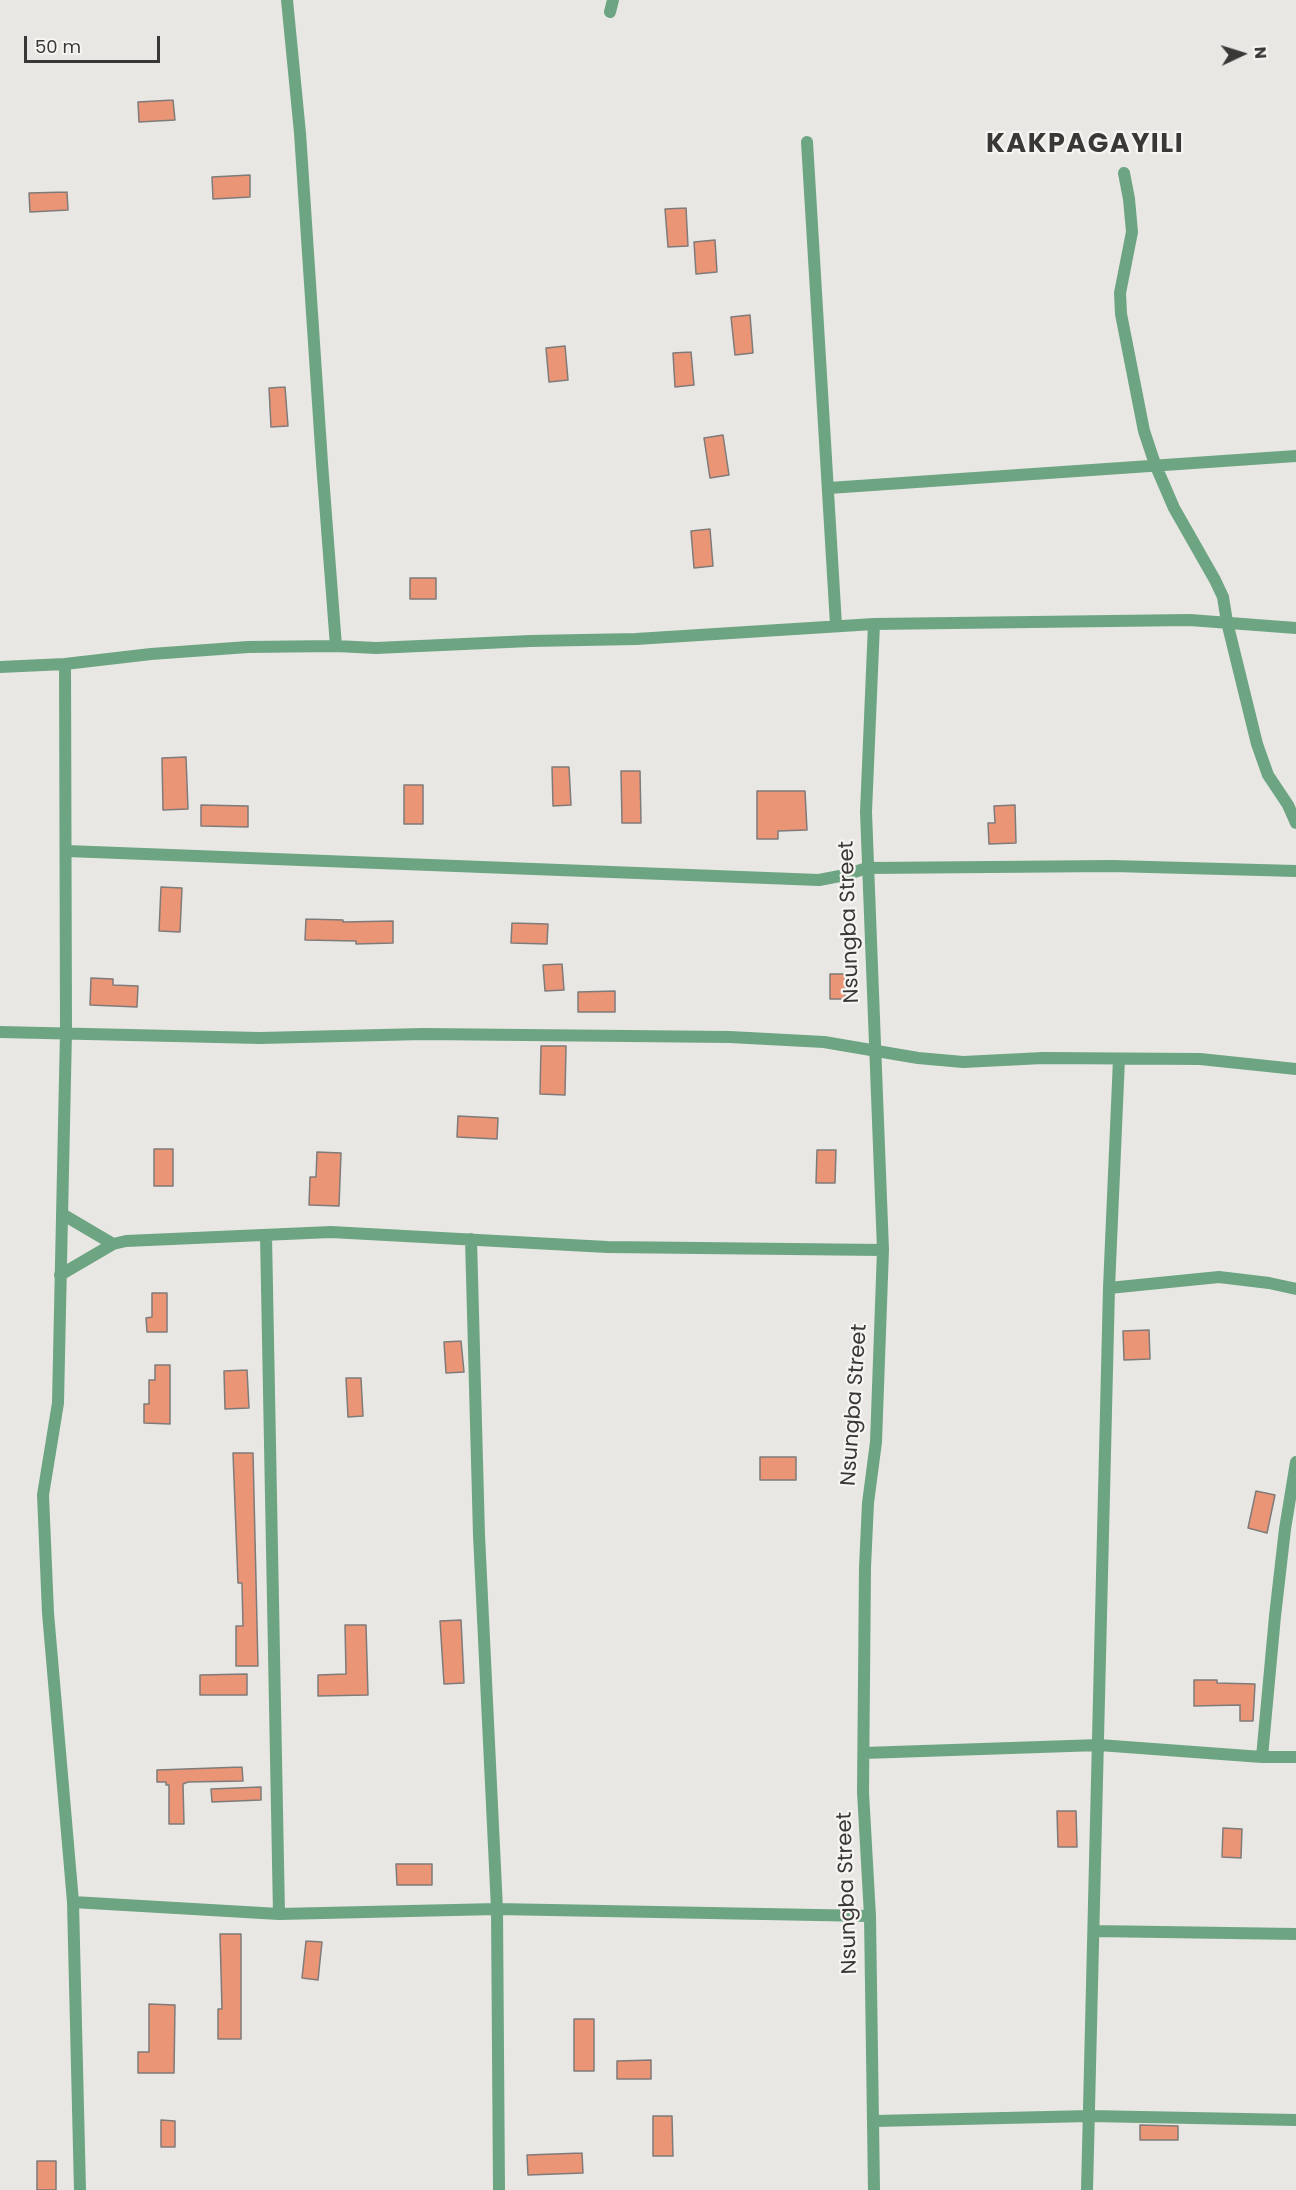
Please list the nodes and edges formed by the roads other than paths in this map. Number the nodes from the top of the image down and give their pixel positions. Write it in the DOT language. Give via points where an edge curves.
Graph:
graph roads {
  1 [pos="287,0"];
  2 [pos="807,142"];
  3 [pos="1124,173"];
  4 [pos="1296,456"];
  5 [pos="1155,464"];
  6 [pos="829,488"];
  7 [pos="1227,622"];
  8 [pos="874,624"];
  9 [pos="836,626"];
  10 [pos="1296,628"];
  11 [pos="336,646"];
  12 [pos="65,664"];
  13 [pos="0,667"];
  14 [pos="1296,823"];
  15 [pos="67,851"];
  16 [pos="867,868"];
  17 [pos="1296,871"];
  18 [pos="0,1032"];
  19 [pos="66,1032"];
  20 [pos="875,1051"];
  21 [pos="1119,1059"];
  22 [pos="1296,1069"];
  23 [pos="62,1214"];
  24 [pos="266,1235"];
  25 [pos="471,1239"];
  26 [pos="113,1244"];
  27 [pos="883,1250"];
  28 [pos="60,1275"];
  29 [pos="1109,1287"];
  30 [pos="1296,1289"];
  31 [pos="1296,1462"];
  32 [pos="1099,1745"];
  33 [pos="864,1753"];
  34 [pos="1262,1757"];
  35 [pos="1296,1757"];
  36 [pos="73,1902"];
  37 [pos="497,1910"];
  38 [pos="279,1914"];
  39 [pos="870,1916"];
  40 [pos="1094,1931"];
  41 [pos="1296,1934"];
  42 [pos="1090,2116"];
  43 [pos="1296,2120"];
  44 [pos="875,2121"];
  45 [pos="80,2190"];
  46 [pos="499,2190"];
  47 [pos="874,2190"];
  48 [pos="1087,2190"];
  1 -- 11 [label="street"];
  2 -- 6 [label="street"];
  3 -- 5 [label="street" via="1132,232 1120,293 1121,314 1136,396"];
  4 -- 5 [label="street"];
  5 -- 6 [label="street"];
  5 -- 7 [label="street" via="1173,508 1223,597"];
  6 -- 9 [label="street"];
  7 -- 8 [label="street"];
  7 -- 10 [label="street"];
  7 -- 14 [label="street" via="1260,754"];
  8 -- 9 [label="street"];
  8 -- 16 [label="street, Nsungba Street"];
  9 -- 11 [label="street" via="636,639"];
  11 -- 12 [label="street" via="248,647"];
  12 -- 13 [label="street"];
  12 -- 15 [label="street"];
  15 -- 16 [label="street" via="819,880"];
  15 -- 19 [label="street"];
  16 -- 17 [label="street" via="1113,866"];
  16 -- 20 [label="street, Nsungba Street"];
  18 -- 19 [label="street"];
  19 -- 20 [label="street" via="260,1038 423,1034 730,1037 824,1042"];
  19 -- 23 [label="street"];
  20 -- 21 [label="street" via="963,1062"];
  20 -- 27 [label="street, Nsungba Street"];
  21 -- 22 [label="street" via="1200,1059"];
  21 -- 29 [label="street"];
  23 -- 26 [label="street"];
  23 -- 28 [label="street"];
  24 -- 25 [label="street" via="331,1232"];
  24 -- 26 [label="street"];
  24 -- 38 [label="street"];
  25 -- 27 [label="street" via="607,1247"];
  25 -- 37 [label="street" via="479,1535"];
  26 -- 28 [label="street"];
  27 -- 33 [label="street, Nsungba Street" via="876,1442 865,1567"];
  28 -- 36 [label="street" via="58,1403 43,1495 48,1613"];
  29 -- 30 [label="street" via="1219,1277"];
  29 -- 32 [label="street"];
  31 -- 34 [label="street" via="1285,1529"];
  32 -- 33 [label="street"];
  32 -- 34 [label="street"];
  32 -- 40 [label="street"];
  33 -- 39 [label="street, Nsungba Street"];
  34 -- 35 [label="street"];
  36 -- 38 [label="street"];
  36 -- 45 [label="street"];
  37 -- 38 [label="street"];
  37 -- 39 [label="street"];
  37 -- 46 [label="street"];
  39 -- 44 [label="street, Nsungba Street"];
  40 -- 41 [label="street"];
  40 -- 42 [label="street"];
  42 -- 43 [label="street"];
  42 -- 44 [label="street"];
  42 -- 48 [label="street"];
  44 -- 47 [label="street, Nsungba Street"];
}
